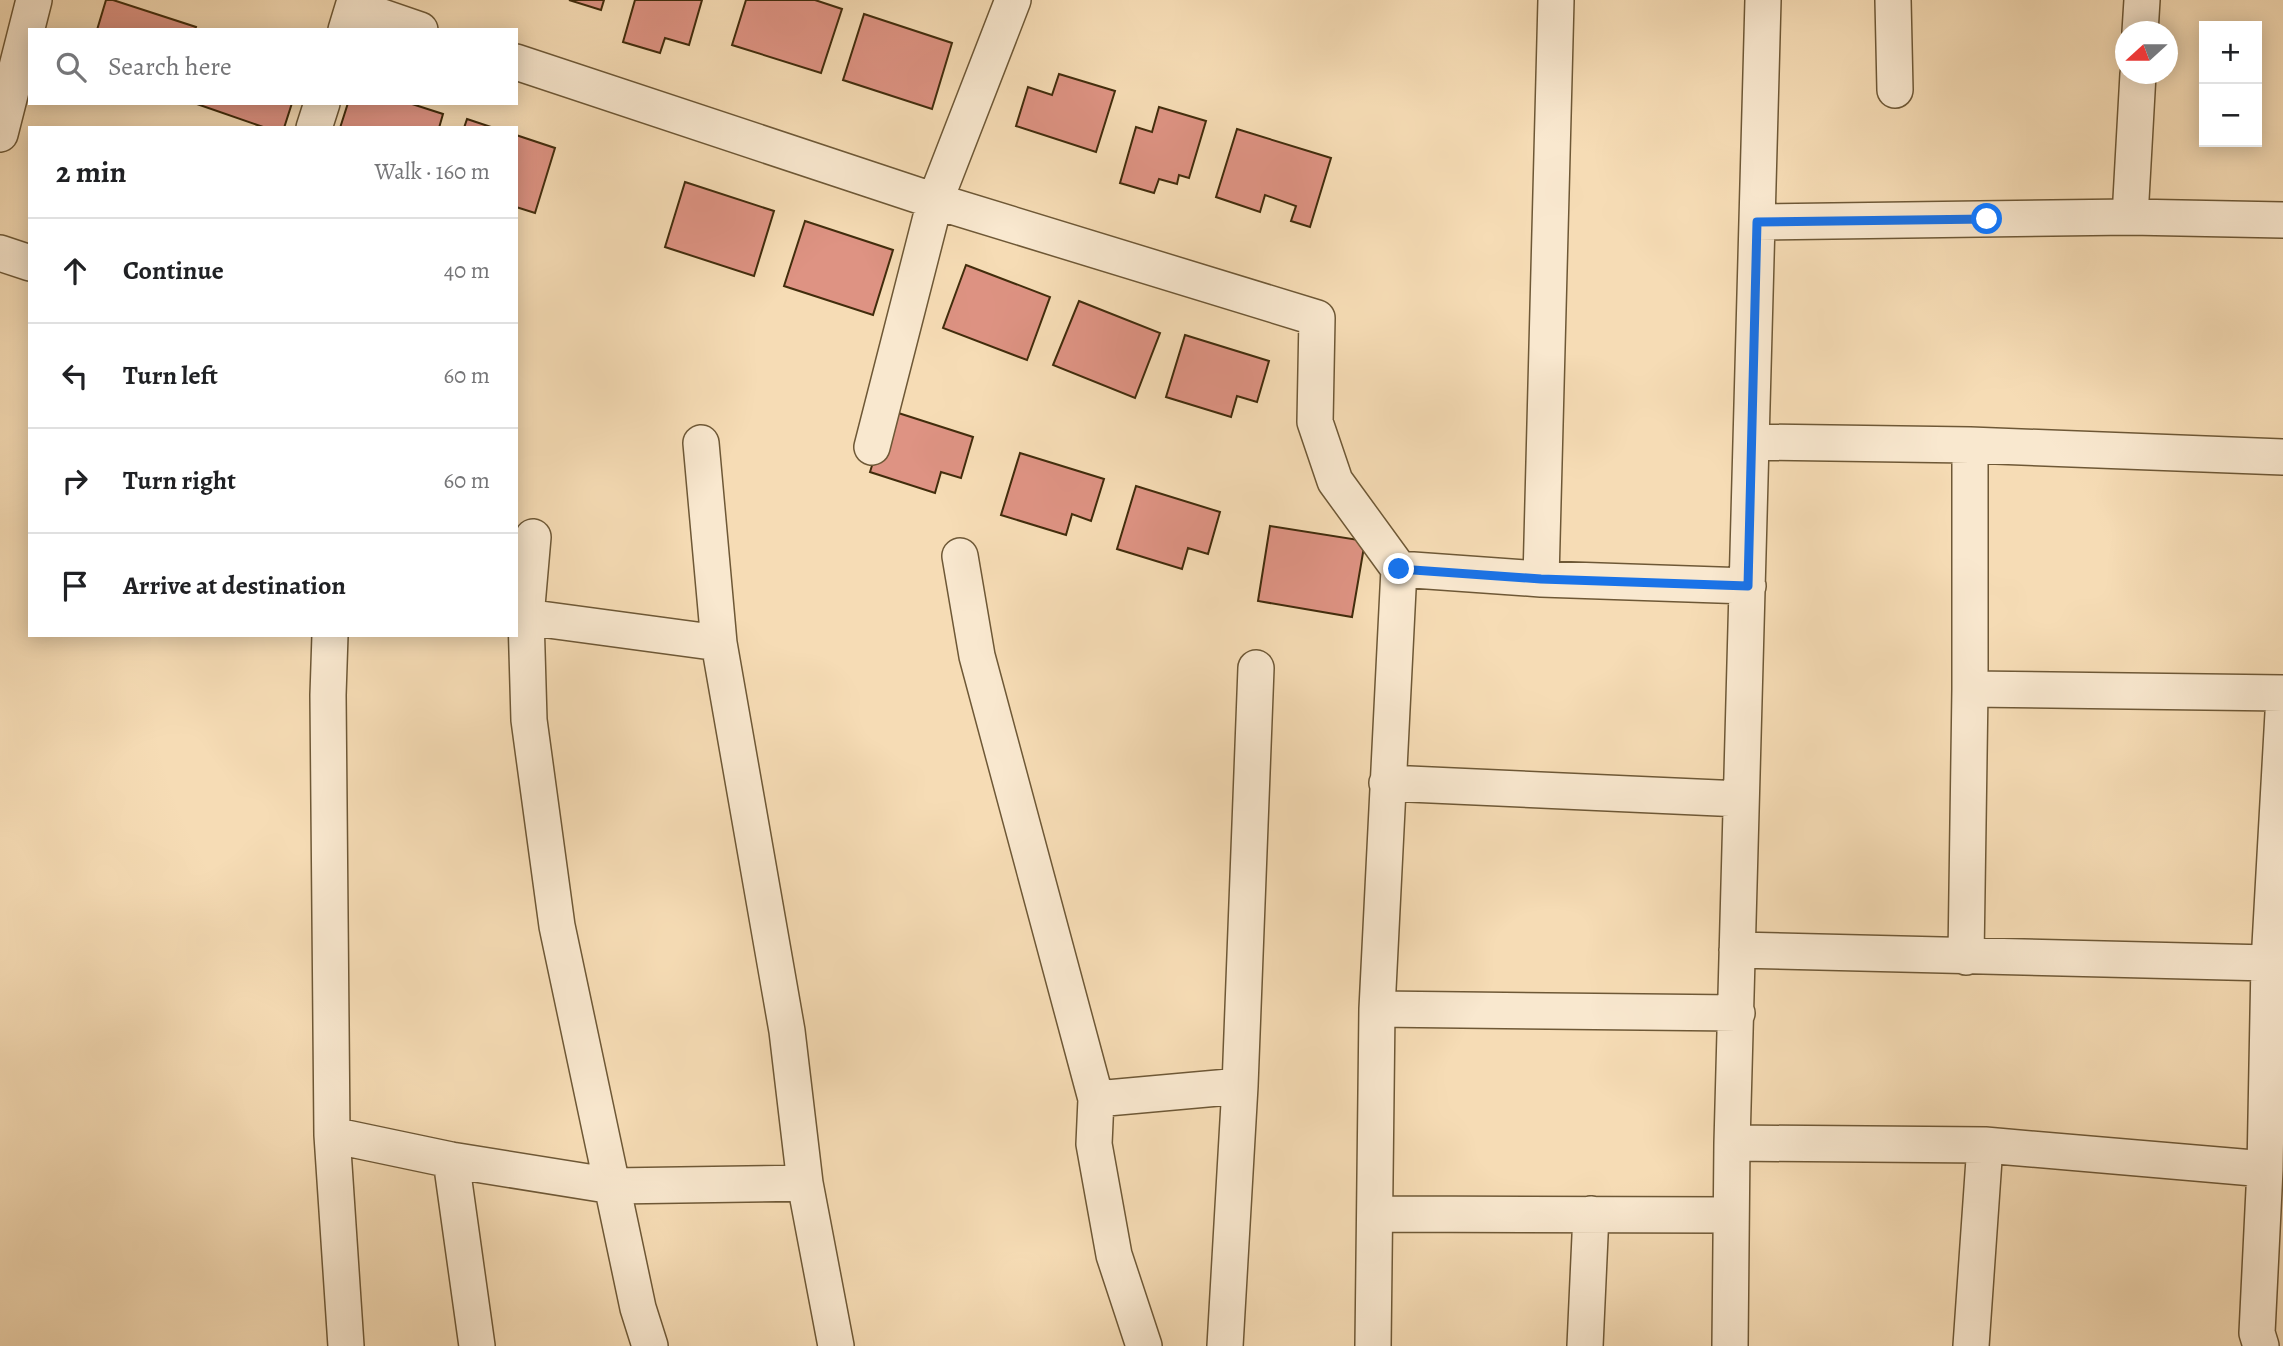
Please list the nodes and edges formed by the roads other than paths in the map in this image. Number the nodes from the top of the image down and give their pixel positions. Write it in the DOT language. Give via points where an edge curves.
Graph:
graph roads {
  1 [pos="1013,0"];
  2 [pos="1556,0"];
  3 [pos="1763,0"];
  4 [pos="1893,0"];
  5 [pos="2142,0"];
  6 [pos="31,1"];
  7 [pos="351,12"];
  8 [pos="2141,21"];
  9 [pos="412,28"];
  10 [pos="518,63"];
  11 [pos="2137,84"];
  12 [pos="6,87"];
  13 [pos="1895,90"];
  14 [pos="321,105"];
  15 [pos="315,126"];
  16 [pos="0,134"];
  17 [pos="935,201"];
  18 [pos="2130,217"];
  19 [pos="2283,220"];
  20 [pos="1757,222"];
  21 [pos="0,253"];
  22 [pos="28,262"];
  23 [pos="1752,442"];
  24 [pos="701,443"];
  25 [pos="1970,445"];
  26 [pos="872,447"];
  27 [pos="2283,457"];
  28 [pos="533,537"];
  29 [pos="960,556"];
  30 [pos="1399,569"];
  31 [pos="1541,579"];
  32 [pos="1748,586"];
  33 [pos="526,617"];
  34 [pos="330,637"];
  35 [pos="719,643"];
  36 [pos="1256,668"];
  37 [pos="1970,690"];
  38 [pos="2283,693"];
  39 [pos="2283,713"];
  40 [pos="1387,783"];
  41 [pos="1741,799"];
  42 [pos="1737,950"];
  43 [pos="1966,957"];
  44 [pos="2269,963"];
  45 [pos="1377,1009"];
  46 [pos="1737,1013"];
  47 [pos="1240,1086"];
  48 [pos="1096,1099"];
  49 [pos="332,1135"];
  50 [pos="1732,1143"];
  51 [pos="1985,1145"];
  52 [pos="451,1160"];
  53 [pos="2265,1169"];
  54 [pos="806,1183"];
  55 [pos="612,1186"];
  56 [pos="1376,1213"];
  57 [pos="1591,1214"];
  58 [pos="1731,1215"];
  59 [pos="346,1346"];
  60 [pos="477,1346"];
  61 [pos="650,1346"];
  62 [pos="836,1346"];
  63 [pos="1144,1346"];
  64 [pos="1225,1346"];
  65 [pos="1373,1346"];
  66 [pos="1585,1346"];
  67 [pos="1730,1346"];
  68 [pos="1971,1346"];
  69 [pos="2261,1346"];
  1 -- 17 [label="street"];
  2 -- 31 [label="street"];
  3 -- 20 [label="street"];
  4 -- 13 [label="street"];
  5 -- 8 [label="street"];
  6 -- 12 [label="street"];
  7 -- 9 [label="street"];
  10 -- 17 [label="street"];
  11 -- 18 [label="street"];
  12 -- 16 [label="street"];
  14 -- 15 [label="street"];
  17 -- 26 [label="street"];
  17 -- 30 [label="street" via="1317,318 1315,422 1335,481"];
  18 -- 19 [label="street"];
  18 -- 20 [label="street"];
  20 -- 23 [label="street"];
  21 -- 22 [label="street"];
  23 -- 25 [label="street"];
  23 -- 32 [label="street"];
  24 -- 35 [label="street"];
  25 -- 27 [label="street"];
  25 -- 37 [label="street"];
  28 -- 33 [label="street"];
  29 -- 48 [label="street" via="977,656"];
  30 -- 31 [label="street"];
  30 -- 40 [label="street"];
  31 -- 32 [label="street"];
  32 -- 41 [label="street"];
  33 -- 35 [label="street"];
  33 -- 55 [label="street" via="529,720 557,926"];
  34 -- 49 [label="street"];
  35 -- 54 [label="street" via="787,1031"];
  36 -- 47 [label="street"];
  37 -- 38 [label="street"];
  37 -- 43 [label="street"];
  39 -- 44 [label="street"];
  40 -- 41 [label="street"];
  40 -- 45 [label="street"];
  41 -- 42 [label="street"];
  42 -- 43 [label="street"];
  42 -- 46 [label="street"];
  43 -- 44 [label="street"];
  44 -- 53 [label="street"];
  45 -- 46 [label="street"];
  45 -- 56 [label="street"];
  46 -- 50 [label="street"];
  47 -- 48 [label="street"];
  47 -- 64 [label="street"];
  48 -- 63 [label="street" via="1094,1144 1111,1242"];
  49 -- 52 [label="street"];
  49 -- 59 [label="street"];
  50 -- 51 [label="street"];
  50 -- 58 [label="street"];
  51 -- 53 [label="street"];
  51 -- 68 [label="street"];
  52 -- 55 [label="street"];
  52 -- 60 [label="street"];
  53 -- 69 [label="street" via="2257,1334"];
  54 -- 55 [label="street"];
  54 -- 62 [label="street"];
  55 -- 61 [label="street"];
  56 -- 57 [label="street"];
  56 -- 65 [label="street"];
  57 -- 58 [label="street"];
  57 -- 66 [label="street"];
  58 -- 67 [label="street"];
}
